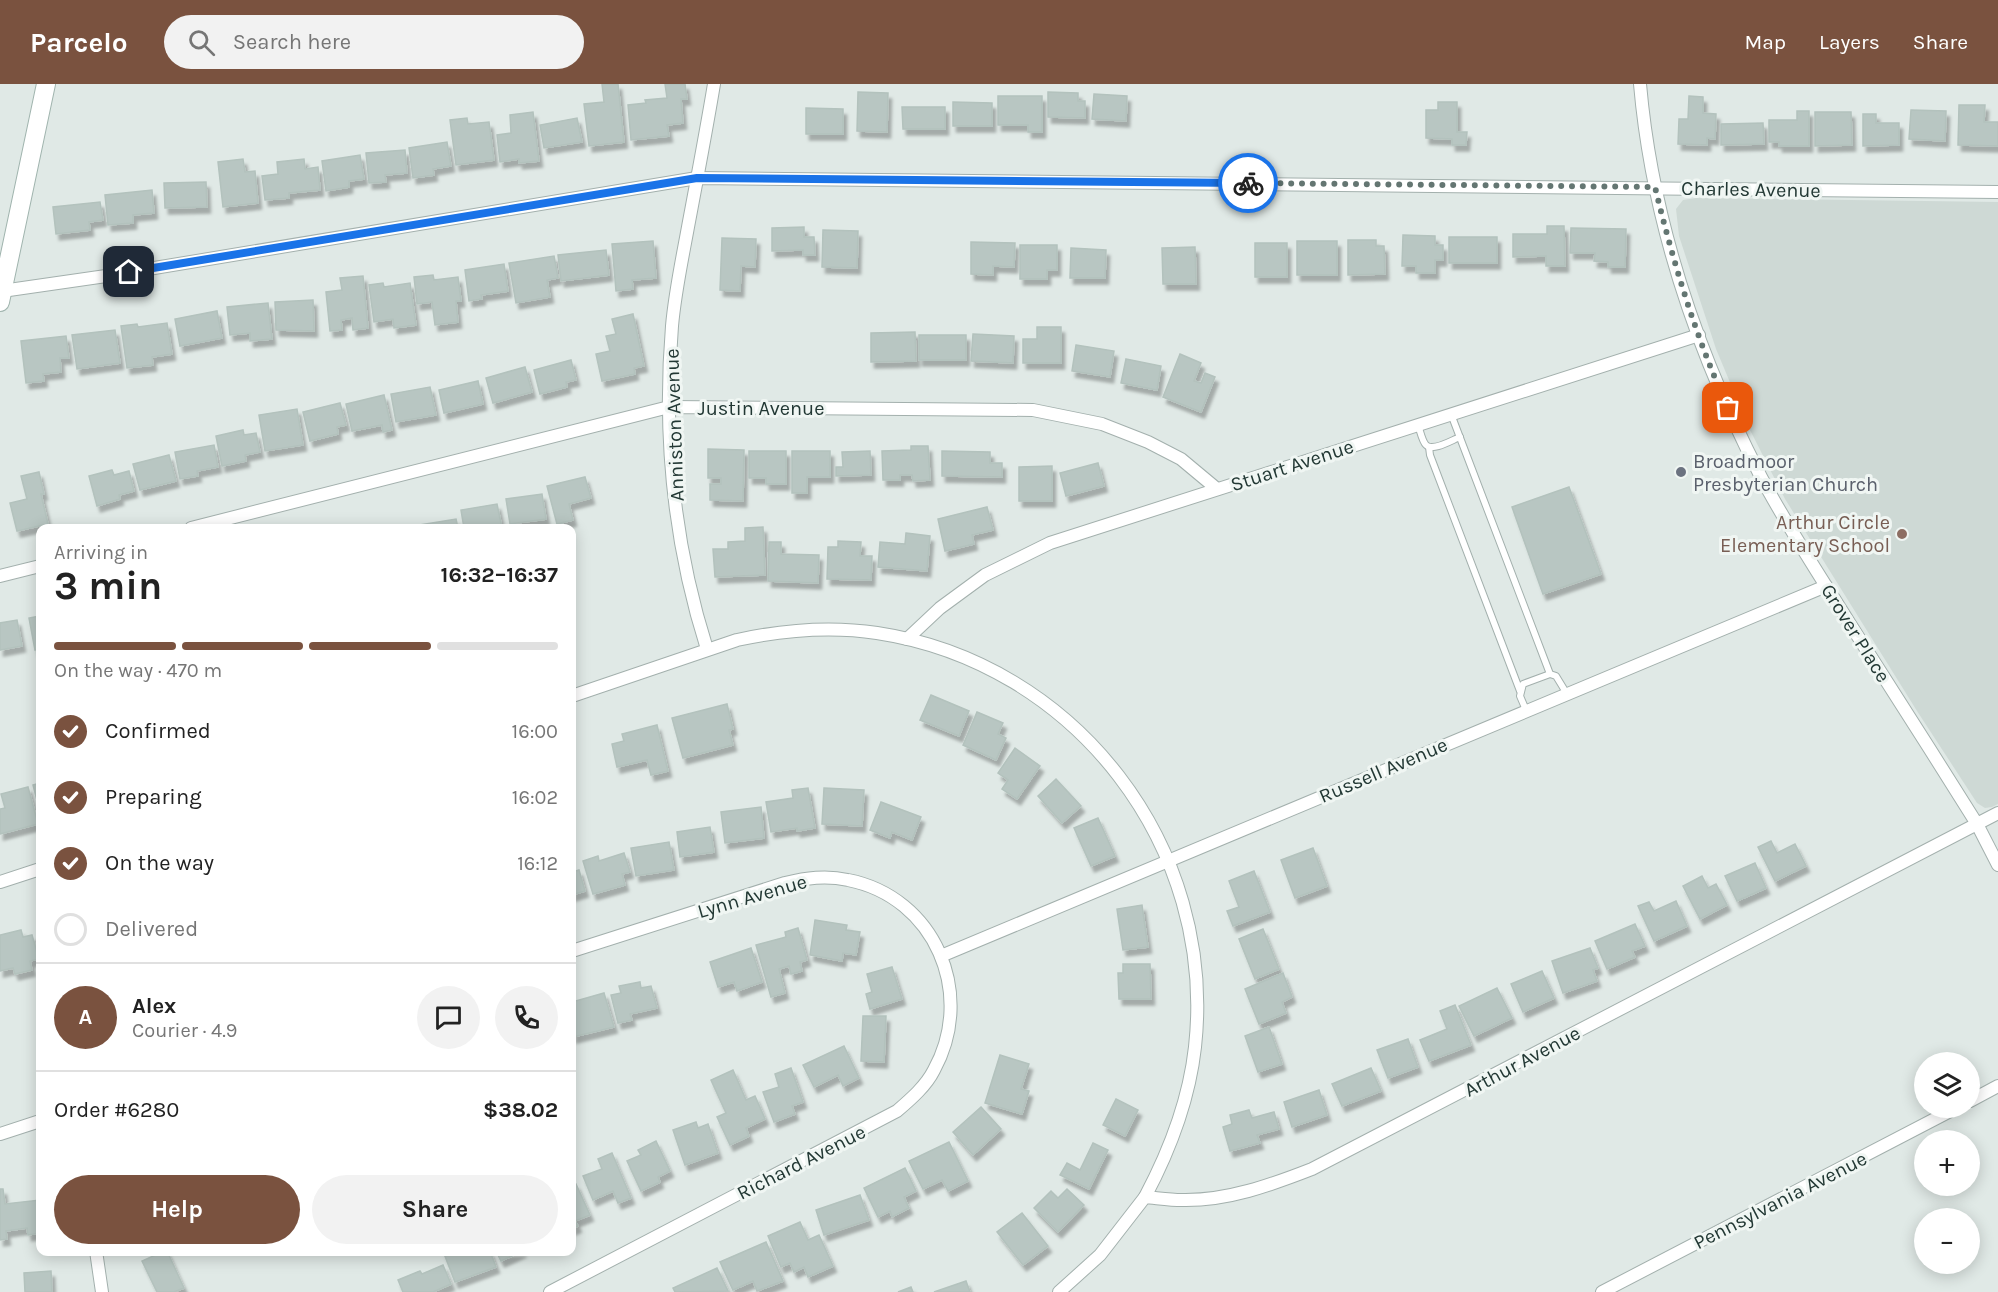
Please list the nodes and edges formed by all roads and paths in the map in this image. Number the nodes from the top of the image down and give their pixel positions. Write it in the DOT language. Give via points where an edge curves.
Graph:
graph roads {
  1 [pos="46,84"];
  2 [pos="714,84"];
  3 [pos="1640,84"];
  4 [pos="697,178"];
  5 [pos="1655,187"];
  6 [pos="1998,192"];
  7 [pos="1,297"];
  8 [pos="1699,335"];
  9 [pos="669,407"];
  10 [pos="1451,414"];
  11 [pos="1418,425"];
  12 [pos="1460,437"];
  13 [pos="1429,447"];
  14 [pos="1217,489"];
  15 [pos="207,524"];
  16 [pos="36,567"];
  17 [pos="0,576"];
  18 [pos="1826,586"];
  19 [pos="907,639"];
  20 [pos="707,649"];
  21 [pos="1550,674"];
  22 [pos="1520,691"];
  23 [pos="1567,694"];
  24 [pos="576,695"];
  25 [pos="1526,710"];
  26 [pos="1998,813"];
  27 [pos="1977,824"];
  28 [pos="1168,861"];
  29 [pos="1998,865"];
  30 [pos="36,869"];
  31 [pos="0,882"];
  32 [pos="576,950"];
  33 [pos="941,956"];
  34 [pos="1998,1086"];
  35 [pos="1980,1096"];
  36 [pos="1937,1118"];
  37 [pos="36,1122"];
  38 [pos="0,1134"];
  39 [pos="1145,1197"];
  40 [pos="97,1256"];
  41 [pos="102,1292"];
  42 [pos="550,1292"];
  43 [pos="1059,1292"];
  44 [pos="1602,1292"];
  1 -- 7 [label="main road"];
  2 -- 4 [label="street, Anniston Avenue"];
  3 -- 5 [label="street, Grover Place"];
  4 -- 5 [label="street, Charles Avenue"];
  4 -- 7 [label="street, Charles Avenue" via="106,276"];
  4 -- 9 [label="street, Anniston Avenue" via="676,290"];
  5 -- 6 [label="street, Charles Avenue"];
  5 -- 8 [label="street, Grover Place"];
  8 -- 10 [label="street, Stuart Avenue"];
  8 -- 18 [label="street, Grover Place" via="1757,469"];
  9 -- 14 [label="street, Justin Avenue" via="1033,410 1102,424 1148,442 1181,459"];
  9 -- 15 [label="street, Justin Avenue"];
  9 -- 20 [label="street, Anniston Avenue" via="676,508"];
  10 -- 11 [label="street, Stuart Avenue"];
  10 -- 12 [label="lane"];
  11 -- 13 [label="lane"];
  11 -- 14 [label="street, Stuart Avenue"];
  12 -- 13 [label="lane"];
  12 -- 21 [label="lane"];
  13 -- 22 [label="lane"];
  14 -- 19 [label="street, Stuart Avenue" via="1066,537 1006,563 959,593"];
  16 -- 17 [label="street"];
  18 -- 23 [label="street, Russell Avenue"];
  18 -- 27 [label="street, Grover Place"];
  19 -- 20 [label="street" via="854,631 807,630 761,635"];
  19 -- 28 [label="street" via="980,664 1022,686 1059,713 1094,745 1124,781 1149,820"];
  20 -- 24 [label="street"];
  21 -- 22 [label="lane" via="1525,682"];
  21 -- 23 [label="lane" via="1556,676"];
  22 -- 25 [label="lane"];
  23 -- 25 [label="street, Russell Avenue"];
  25 -- 28 [label="street, Russell Avenue"];
  26 -- 27 [label="street, Arthur Avenue"];
  27 -- 29 [label="street, Grover Place"];
  27 -- 39 [label="street, Arthur Avenue" via="1312,1169 1261,1188 1214,1198"];
  28 -- 33 [label="street, Russell Avenue"];
  28 -- 39 [label="street" via="1194,952 1198,999 1195,1046 1181,1115 1165,1159"];
  30 -- 31 [label="street"];
  32 -- 33 [label="street, Lynn Avenue" via="785,883 821,877 857,882 899,902 926,928"];
  33 -- 42 [label="street, Richard Avenue" via="952,1005 949,1032 934,1070 908,1102 881,1120"];
  34 -- 35 [label="street"];
  36 -- 44 [label="street, Pennsylvania Avenue"];
  37 -- 38 [label="street"];
  39 -- 43 [label="street" via="1100,1255"];
  40 -- 41 [label="street"];
}
